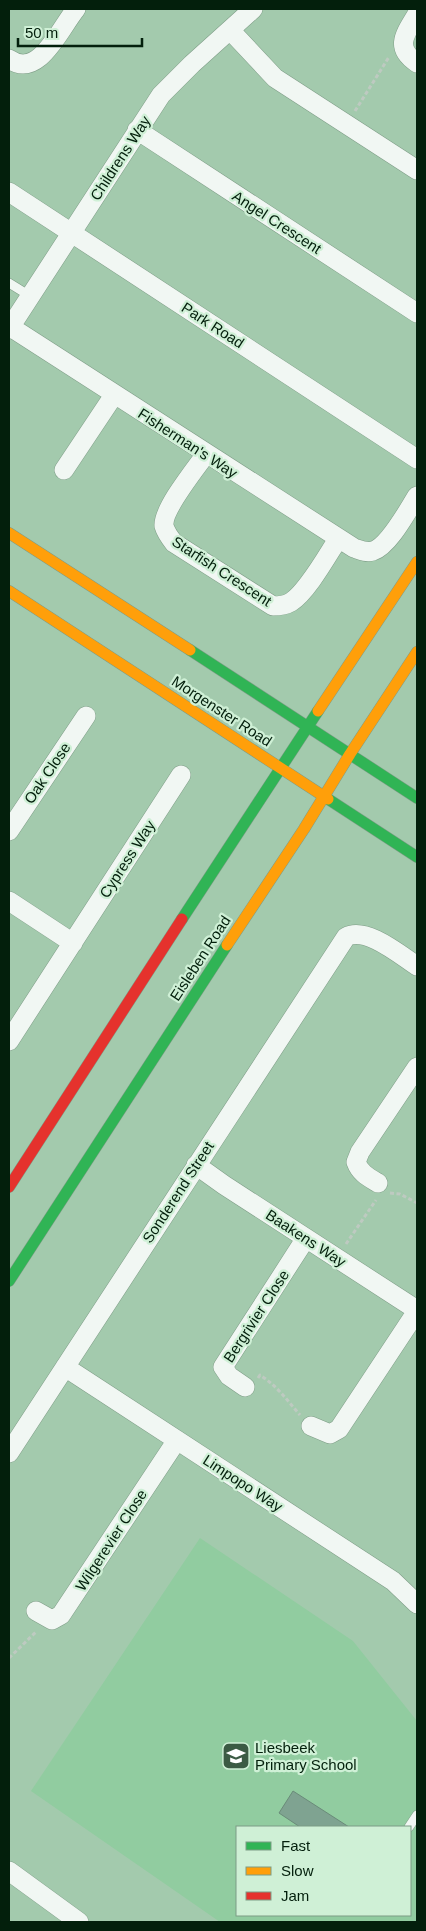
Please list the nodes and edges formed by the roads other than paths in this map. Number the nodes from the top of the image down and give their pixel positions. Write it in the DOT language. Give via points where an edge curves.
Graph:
graph roads {
  1 [pos="76,9"];
  2 [pos="253,9"];
  3 [pos="417,14"];
  4 [pos="230,30"];
  5 [pos="412,59"];
  6 [pos="9,60"];
  7 [pos="137,130"];
  8 [pos="417,170"];
  9 [pos="9,192"];
  10 [pos="72,233"];
  11 [pos="9,283"];
  12 [pos="30,296"];
  13 [pos="417,313"];
  14 [pos="9,327"];
  15 [pos="114,395"];
  16 [pos="206,454"];
  17 [pos="417,458"];
  18 [pos="64,470"];
  19 [pos="417,496"];
  20 [pos="9,533"];
  21 [pos="338,539"];
  22 [pos="417,562"];
  23 [pos="9,591"];
  24 [pos="417,652"];
  25 [pos="86,716"];
  26 [pos="307,726"];
  27 [pos="350,754"];
  28 [pos="280,768"];
  29 [pos="181,775"];
  30 [pos="323,796"];
  31 [pos="417,798"];
  32 [pos="9,831"];
  33 [pos="417,857"];
  34 [pos="9,901"];
  35 [pos="73,943"];
  36 [pos="417,966"];
  37 [pos="9,1040"];
  38 [pos="417,1067"];
  39 [pos="196,1165"];
  40 [pos="9,1187"];
  41 [pos="380,1192"];
  42 [pos="306,1238"];
  43 [pos="9,1281"];
  44 [pos="417,1310"];
  45 [pos="65,1367"];
  46 [pos="245,1387"];
  47 [pos="311,1426"];
  48 [pos="177,1440"];
  49 [pos="9,1453"];
  50 [pos="417,1604"];
  51 [pos="42,1615"];
  52 [pos="417,1815"];
  53 [pos="410,1826"];
  54 [pos="9,1872"];
  55 [pos="79,1922"];
  1 -- 6 [label="street" via="44,54 24,65"];
  2 -- 4 [label="street, Childrens Way"];
  3 -- 5 [label="street" via="402,42"];
  4 -- 7 [label="street, Childrens Way" via="168,86"];
  4 -- 8 [label="street" via="275,78"];
  7 -- 10 [label="street, Childrens Way"];
  7 -- 13 [label="street, Angel Crescent"];
  9 -- 10 [label="street, Park Road"];
  10 -- 12 [label="street, Childrens Way"];
  10 -- 17 [label="street, Park Road"];
  11 -- 12 [label="lane"];
  12 -- 14 [label="street, Childrens Way"];
  14 -- 15 [label="street, Fisherman's Way"];
  15 -- 16 [label="street, Fisherman's Way"];
  15 -- 18 [label="street"];
  16 -- 21 [label="street, Fisherman's Way"];
  16 -- 21 [label="street, Starfish Crescent" via="167,511 164,525 174,543 273,606 278,606 290,603 302,592"];
  19 -- 21 [label="street, Fisherman's Way" via="380,547 365,552"];
  20 -- 26 [label="main road"];
  22 -- 26 [label="main road"];
  23 -- 28 [label="main road, Morgenster Road"];
  24 -- 27 [label="main road, Eisleben Road"];
  25 -- 32 [label="street, Oak Close"];
  26 -- 27 [label="main road"];
  26 -- 28 [label="main road"];
  27 -- 30 [label="main road, Eisleben Road"];
  27 -- 31 [label="main road"];
  28 -- 30 [label="main road, Morgenster Road"];
  28 -- 40 [label="main road"];
  29 -- 35 [label="street, Cypress Way"];
  30 -- 33 [label="main road, Morgenster Road"];
  30 -- 43 [label="main road, Eisleben Road"];
  34 -- 35 [label="street"];
  35 -- 37 [label="street, Cypress Way"];
  36 -- 39 [label="street, Sonderend Street" via="366,936 346,937"];
  38 -- 41 [label="street" via="356,1162 358,1169"];
  39 -- 42 [label="street, Baakens Way"];
  39 -- 45 [label="street, Sonderend Street"];
  42 -- 44 [label="street, Baakens Way"];
  42 -- 46 [label="street, Bergrivier Close" via="222,1367"];
  44 -- 47 [label="street" via="339,1429 325,1434"];
  45 -- 48 [label="street, Limpopo Way"];
  45 -- 49 [label="street, Sonderend Street"];
  48 -- 50 [label="street, Limpopo Way" via="393,1581"];
  48 -- 51 [label="street, Wilgerevier Close" via="66,1609 57,1619"];
  52 -- 53 [label="lane"];
  54 -- 55 [label="street"];
}
